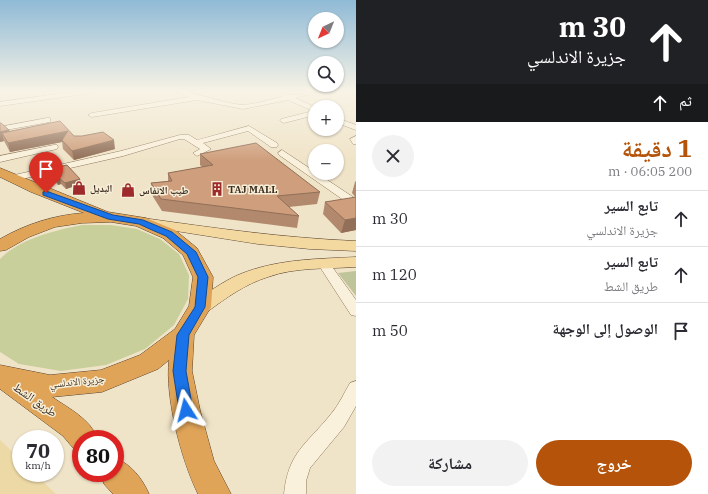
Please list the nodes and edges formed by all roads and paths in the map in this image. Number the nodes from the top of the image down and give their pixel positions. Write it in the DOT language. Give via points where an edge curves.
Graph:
graph roads {
  1 [pos="308,115"];
  2 [pos="47,120"];
  3 [pos="284,121"];
  4 [pos="344,123"];
  5 [pos="356,128"];
  6 [pos="0,129"];
  7 [pos="356,138"];
  8 [pos="356,142"];
  9 [pos="196,143"];
  10 [pos="274,145"];
  11 [pos="54,147"];
  12 [pos="197,153"];
  13 [pos="282,153"];
  14 [pos="0,159"];
  15 [pos="6,175"];
  16 [pos="356,204"];
  17 [pos="111,217"];
  18 [pos="140,222"];
  19 [pos="0,246"];
  20 [pos="356,246"];
  21 [pos="356,262"];
  22 [pos="324,264"];
  23 [pos="200,307"];
  24 [pos="356,311"];
  25 [pos="183,335"];
  26 [pos="1,376"];
  27 [pos="356,388"];
  28 [pos="76,430"];
  29 [pos="123,482"];
  30 [pos="133,494"];
  31 [pos="215,494"];
  32 [pos="295,494"];
  1 -- 3 [label="street"];
  2 -- 6 [label="street"];
  4 -- 5 [label="street"];
  7 -- 8 [label="street"];
  9 -- 10 [label="street" via="249,128"];
  9 -- 12 [label="street" via="207,149"];
  9 -- 15 [label="street" via="186,137 180,137 123,153"];
  11 -- 14 [label="street"];
  13 -- 16 [label="street"];
  15 -- 17 [label="highway"];
  17 -- 18 [label="highway, جزيرة الاندلسي"];
  17 -- 19 [label="highway, جزيرة الاندلسي" via="52,223 23,233"];
  18 -- 20 [label="main road" via="258,239"];
  18 -- 23 [label="highway, جزيرة الاندلسي" via="169,234 191,252 203,277"];
  21 -- 22 [label="main road"];
  22 -- 23 [label="main road" via="274,270 251,276"];
  22 -- 24 [label="street"];
  23 -- 25 [label="highway, جزيرة الاندلسي"];
  25 -- 26 [label="highway, جزيرة الاندلسي" via="149,362 102,380 50,386"];
  25 -- 31 [label="highway" via="180,371 186,410 201,467"];
  26 -- 28 [label="highway, طريق الشط"];
  27 -- 32 [label="street" via="338,421 304,458 297,472"];
  29 -- 30 [label="highway"];
}
